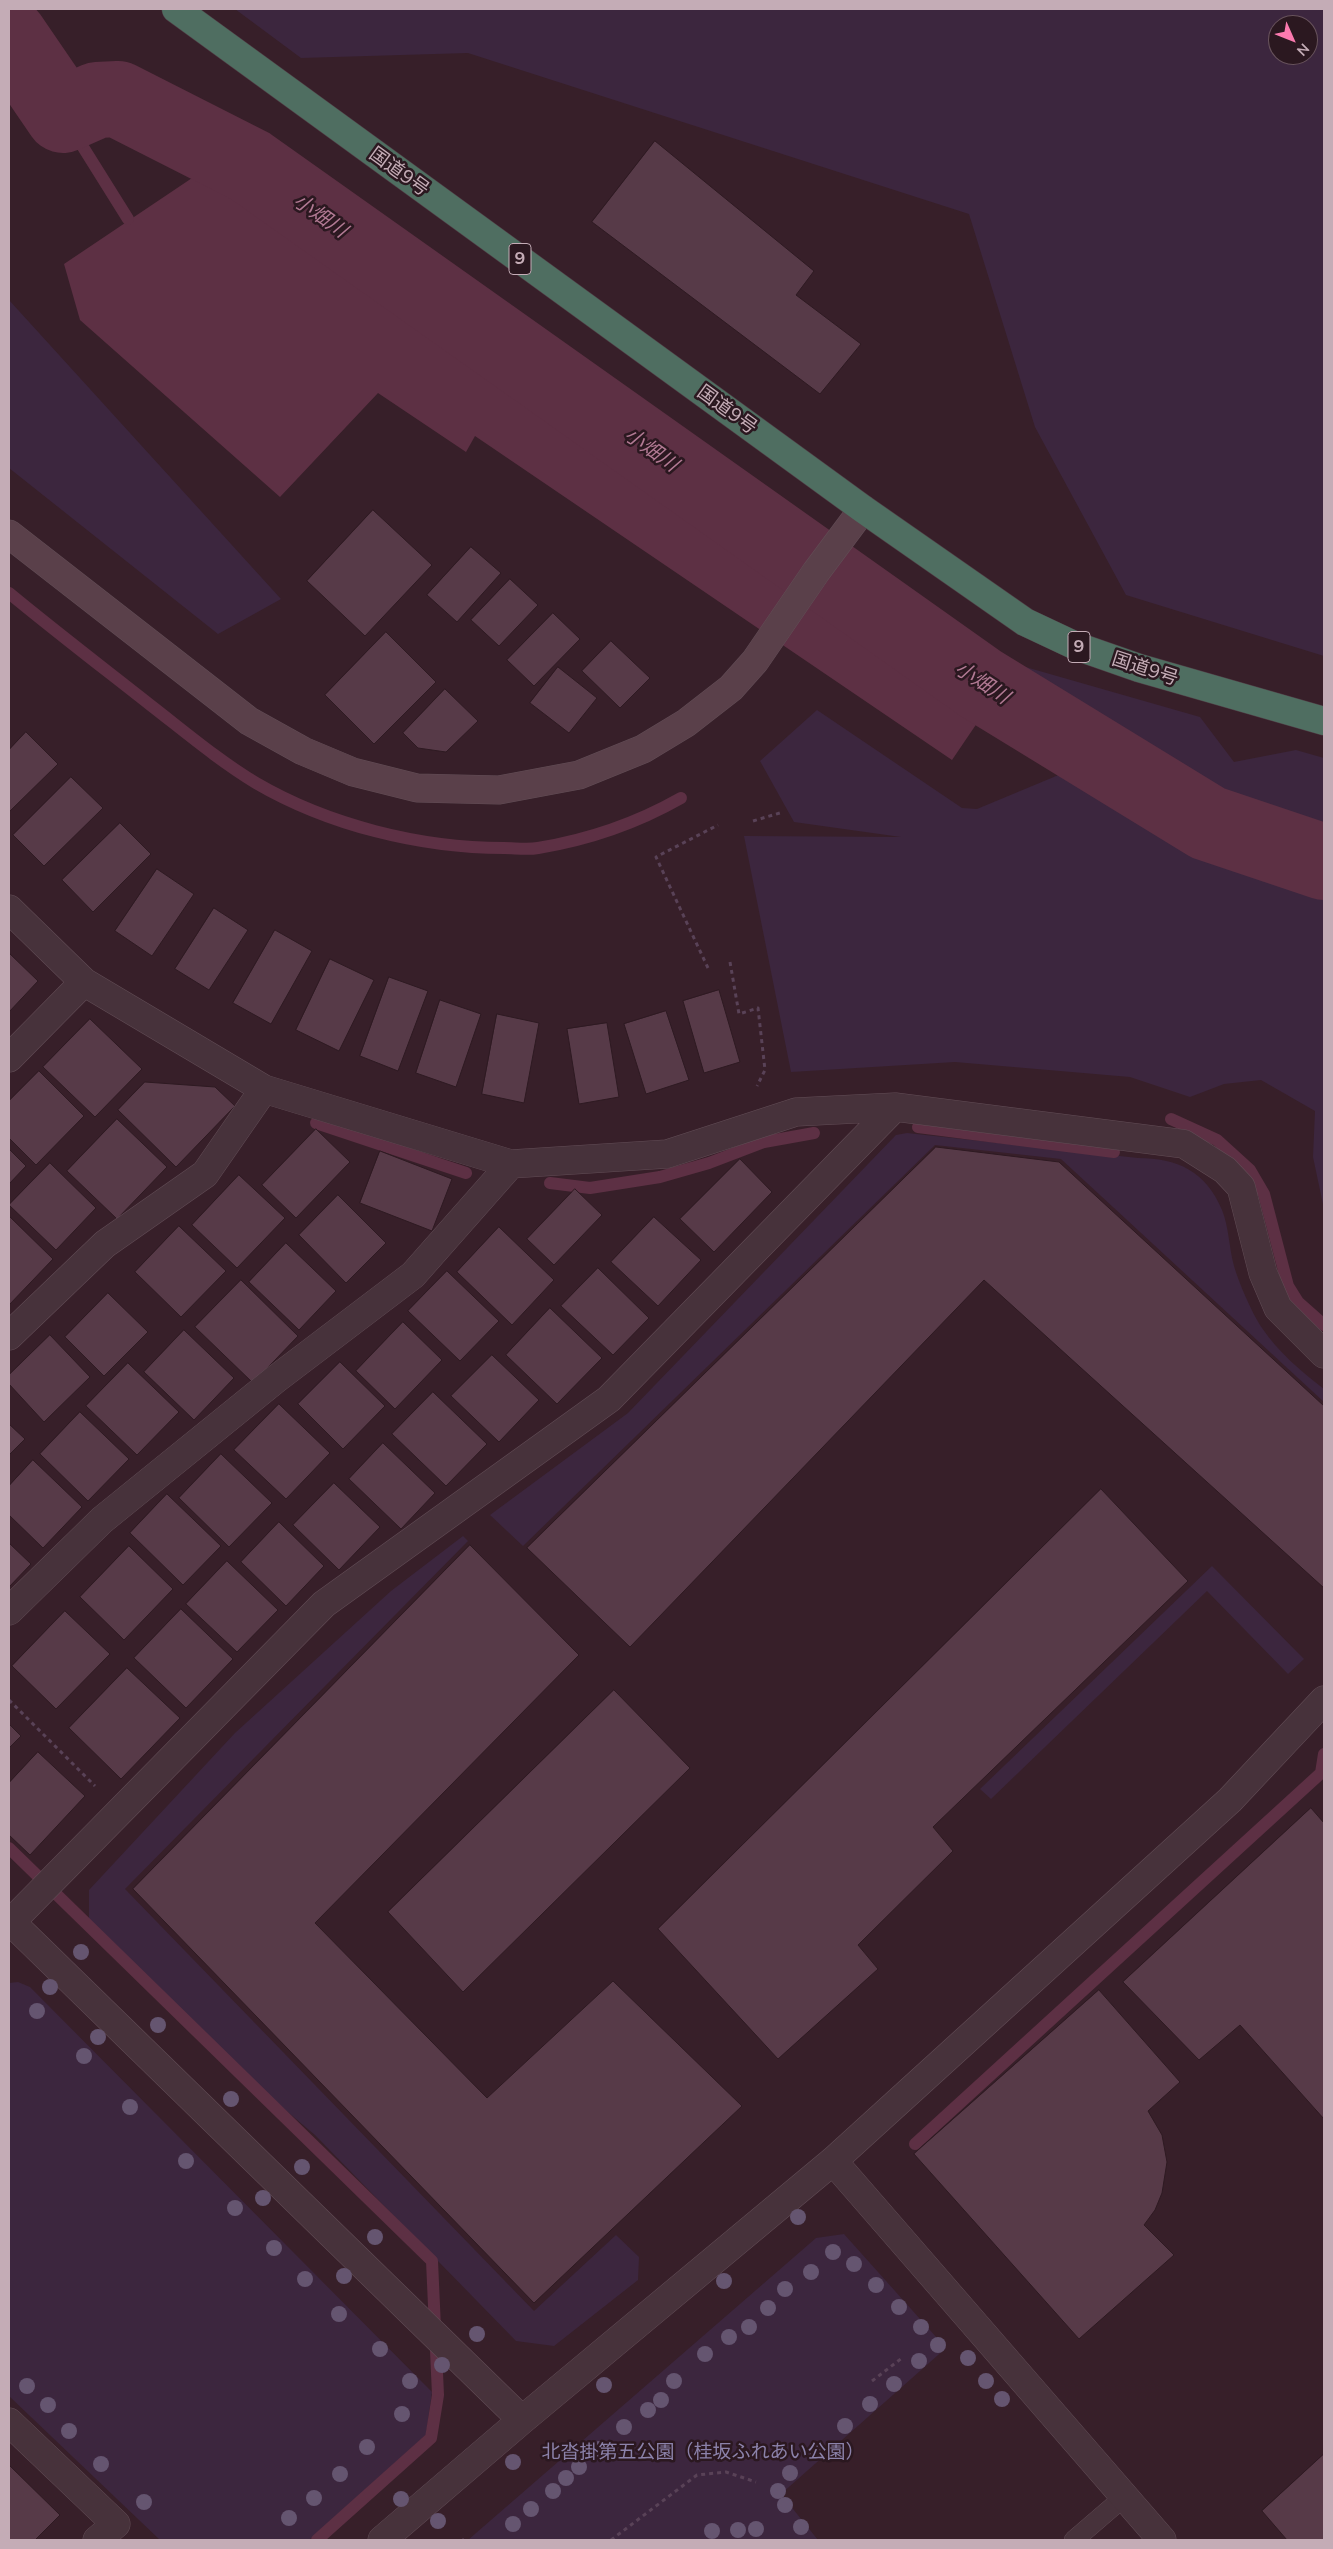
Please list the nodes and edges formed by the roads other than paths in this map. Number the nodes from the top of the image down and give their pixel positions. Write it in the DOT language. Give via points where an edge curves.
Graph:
graph roads {
  1 [pos="176,9"];
  2 [pos="863,509"];
  3 [pos="9,534"];
  4 [pos="1324,721"];
  5 [pos="9,909"];
  6 [pos="84,982"];
  7 [pos="9,1058"];
  8 [pos="264,1089"];
  9 [pos="894,1107"];
  10 [pos="511,1164"];
  11 [pos="9,1336"];
  12 [pos="1324,1354"];
  13 [pos="9,1611"];
  14 [pos="1324,1700"];
  15 [pos="9,1922"];
  16 [pos="834,2161"];
  17 [pos="522,2420"];
  18 [pos="9,2422"];
  19 [pos="1124,2497"];
  20 [pos="1079,2539"];
  21 [pos="97,2540"];
  22 [pos="382,2540"];
  23 [pos="1162,2540"];
  1 -- 2 [label="highway, 国道9号 / 9"];
  2 -- 3 [label="street" via="767,646 731,688 686,723 643,749 588,772 500,790 417,788 345,769 303,751 249,721"];
  2 -- 4 [label="highway, 国道9号 / 9" via="1025,622 1076,646 1139,668"];
  5 -- 6 [label="street"];
  6 -- 7 [label="street"];
  6 -- 8 [label="street"];
  8 -- 10 [label="street"];
  8 -- 11 [label="street" via="205,1174 105,1244"];
  9 -- 10 [label="street" via="796,1112 666,1154"];
  9 -- 12 [label="street" via="1184,1144 1208,1157 1241,1187 1263,1273 1278,1308"];
  9 -- 15 [label="street" via="609,1399 324,1604"];
  10 -- 13 [label="street" via="413,1275 276,1379 102,1520"];
  14 -- 16 [label="street" via="1230,1800"];
  15 -- 17 [label="street"];
  16 -- 17 [label="street"];
  16 -- 19 [label="street"];
  17 -- 22 [label="street"];
  18 -- 21 [label="street" via="116,2524"];
  19 -- 20 [label="lane"];
  19 -- 23 [label="street"];
}
